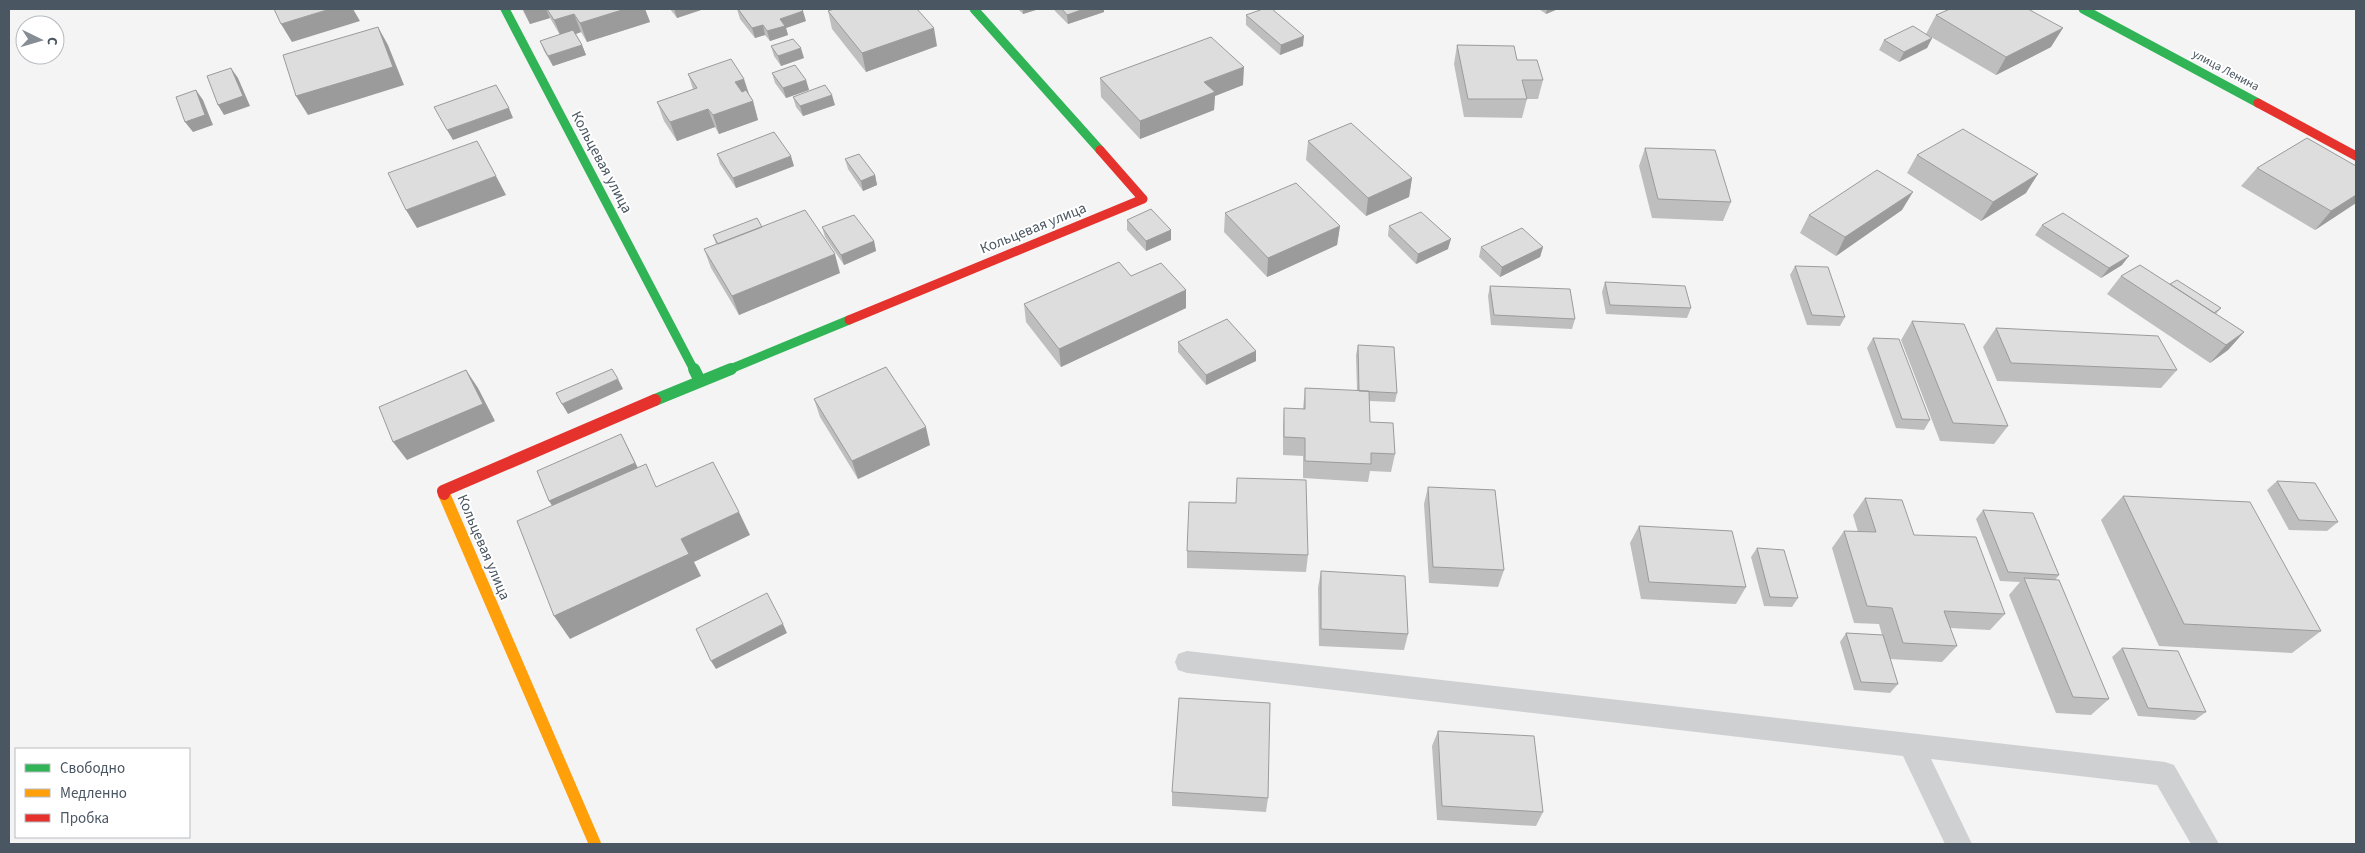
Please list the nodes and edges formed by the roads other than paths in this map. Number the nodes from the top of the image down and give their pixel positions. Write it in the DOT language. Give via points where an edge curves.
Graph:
graph roads {
  1 [pos="505,9"];
  2 [pos="974,9"];
  3 [pos="2084,9"];
  4 [pos="2356,156"];
  5 [pos="700,382"];
  6 [pos="1187,662"];
  7 [pos="1911,745"];
  8 [pos="595,844"];
  9 [pos="1959,844"];
  10 [pos="2206,844"];
  1 -- 5 [label="street, Кольцевая улица"];
  2 -- 5 [label="street, Кольцевая улица" via="1143,199"];
  3 -- 4 [label="street, улица Ленина"];
  5 -- 8 [label="street, Кольцевая улица" via="443,491"];
  6 -- 7 [label="lane"];
  7 -- 9 [label="lane"];
  7 -- 10 [label="lane" via="2165,774"];
}
